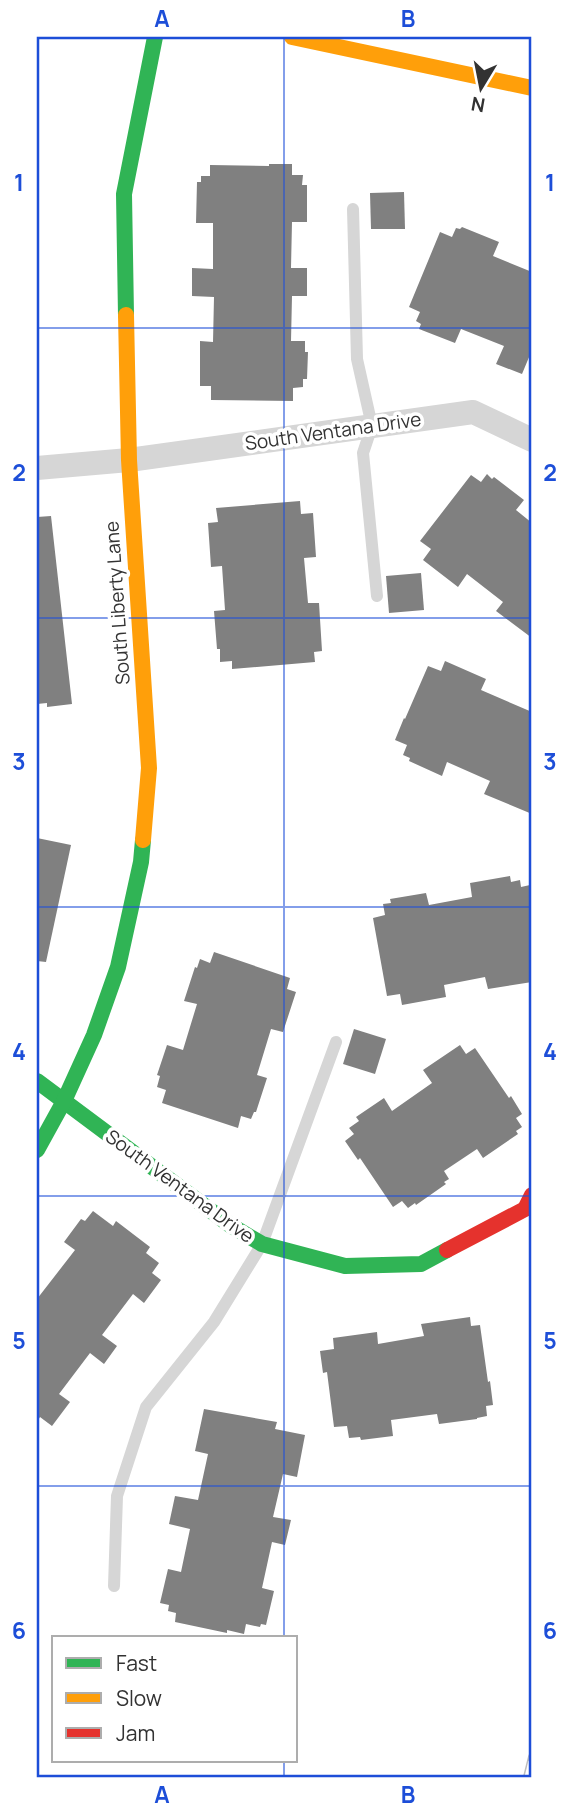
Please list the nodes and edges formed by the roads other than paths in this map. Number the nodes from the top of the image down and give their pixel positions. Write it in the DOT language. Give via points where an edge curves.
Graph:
graph roads {
  1 [pos="155,37"];
  2 [pos="292,37"];
  3 [pos="532,88"];
  4 [pos="353,209"];
  5 [pos="372,426"];
  6 [pos="532,440"];
  7 [pos="129,460"];
  8 [pos="37,468"];
  9 [pos="377,596"];
  10 [pos="335,1042"];
  11 [pos="37,1081"];
  12 [pos="64,1101"];
  13 [pos="37,1150"];
  14 [pos="532,1195"];
  15 [pos="262,1244"];
  16 [pos="114,1586"];
  1 -- 7 [label="street, South Liberty Lane" via="124,194"];
  2 -- 3 [label="street"];
  4 -- 5 [label="lane" via="357,359"];
  5 -- 6 [label="street, South Ventana Drive" via="473,412"];
  5 -- 7 [label="street, South Ventana Drive"];
  5 -- 9 [label="lane" via="363,453"];
  7 -- 8 [label="street, South Ventana Drive"];
  7 -- 12 [label="street, South Liberty Lane" via="149,768 141,862 118,967"];
  10 -- 15 [label="lane"];
  11 -- 12 [label="street, South Ventana Drive"];
  12 -- 13 [label="street, South Liberty Lane"];
  12 -- 15 [label="street, South Ventana Drive" via="230,1226"];
  14 -- 15 [label="street, South Ventana Drive" via="524,1209 421,1264 345,1266"];
  15 -- 16 [label="lane" via="214,1322 146,1407 117,1496"];
}
